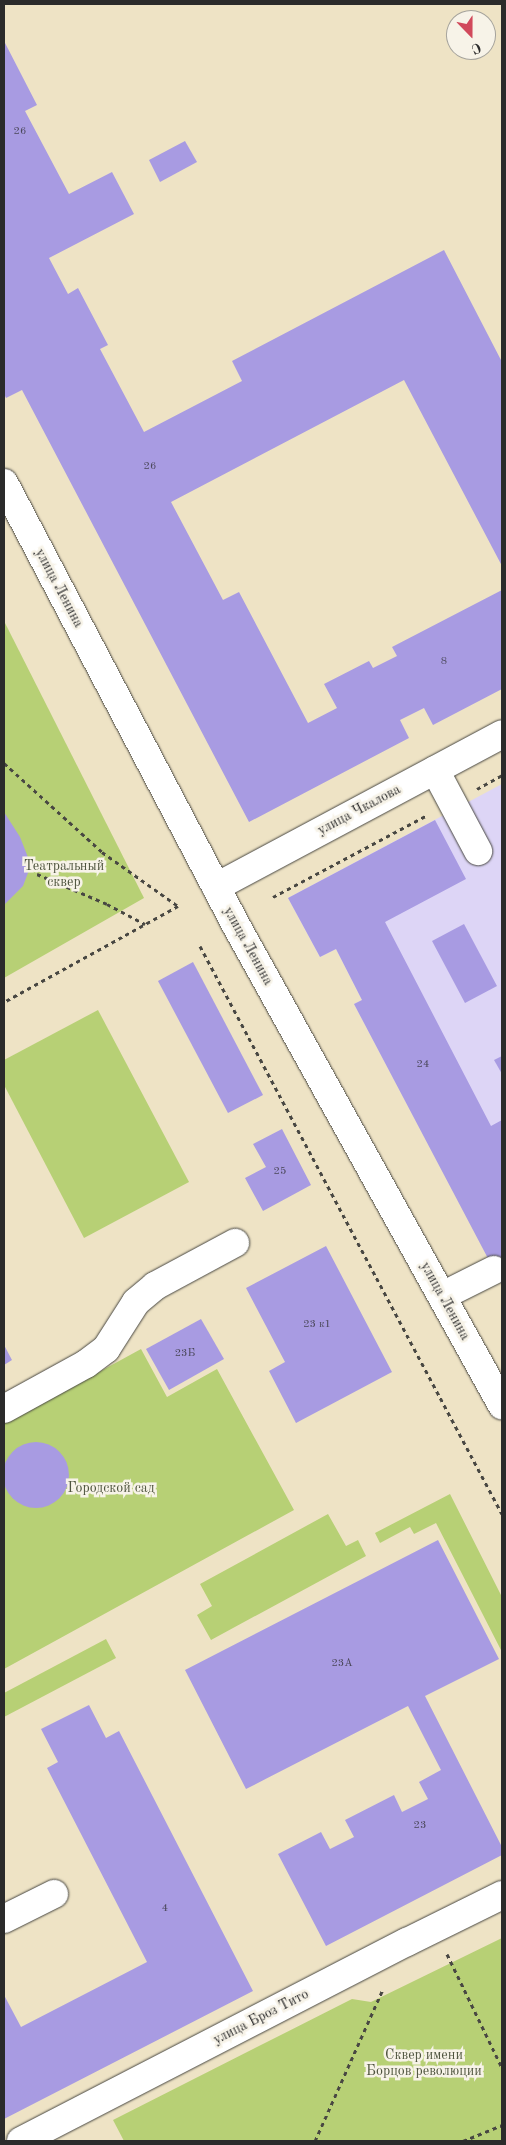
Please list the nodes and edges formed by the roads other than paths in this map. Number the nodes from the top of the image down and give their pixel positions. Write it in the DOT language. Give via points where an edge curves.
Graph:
graph roads {
  1 [pos="4,483"];
  2 [pos="502,734"];
  3 [pos="435,770"];
  4 [pos="478,851"];
  5 [pos="216,887"];
  6 [pos="234,1243"];
  7 [pos="494,1270"];
  8 [pos="442,1296"];
  9 [pos="502,1405"];
  10 [pos="4,1409"];
  11 [pos="54,1894"];
  12 [pos="502,1895"];
  13 [pos="4,1919"];
  14 [pos="21,2141"];
  1 -- 5 [label="main road, улица Ленина"];
  2 -- 3 [label="main road, улица Чкалова"];
  3 -- 4 [label="main road"];
  3 -- 5 [label="main road, улица Чкалова"];
  5 -- 8 [label="main road, улица Ленина"];
  6 -- 10 [label="main road" via="155,1286 136,1302 106,1349 86,1364"];
  7 -- 8 [label="main road"];
  8 -- 9 [label="main road, улица Ленина"];
  11 -- 13 [label="main road"];
  12 -- 14 [label="main road, улица Броз Тито"];
}
